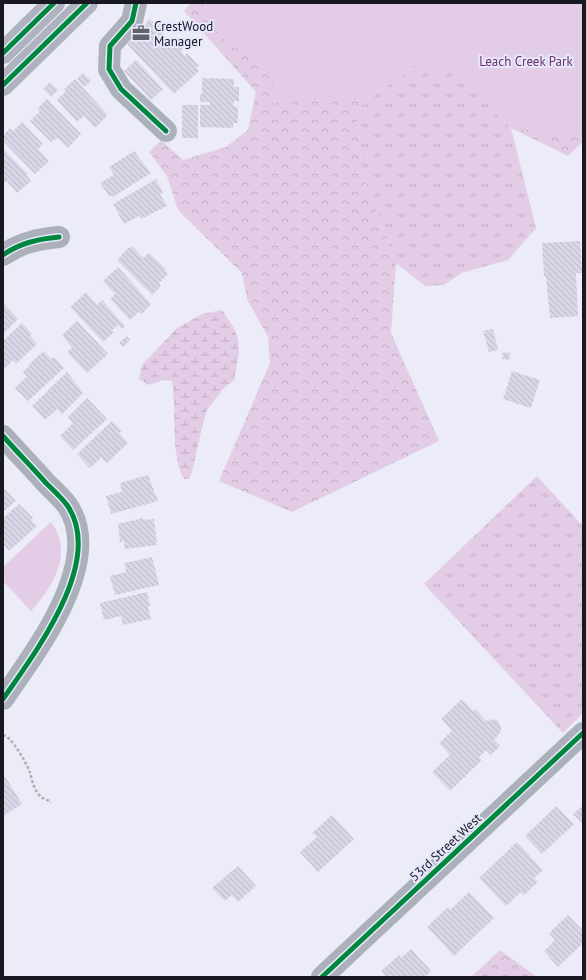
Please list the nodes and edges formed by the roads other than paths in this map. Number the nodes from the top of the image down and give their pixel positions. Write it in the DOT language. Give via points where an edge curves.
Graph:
graph roads {
  1 [pos="54,3"];
  2 [pos="87,3"];
  3 [pos="136,3"];
  4 [pos="3,53"];
  5 [pos="3,85"];
  6 [pos="166,130"];
  7 [pos="59,237"];
  8 [pos="3,255"];
  9 [pos="3,436"];
  10 [pos="3,699"];
  11 [pos="583,733"];
  12 [pos="322,977"];
  1 -- 4 [label="main road"];
  2 -- 5 [label="main road"];
  3 -- 6 [label="street" via="132,21 110,46 109,68 121,89"];
  7 -- 8 [label="street" via="22,244"];
  9 -- 10 [label="street" via="67,505 75,524 77,550 74,573 64,602"];
  11 -- 12 [label="street, 53rd Street West"];
}
